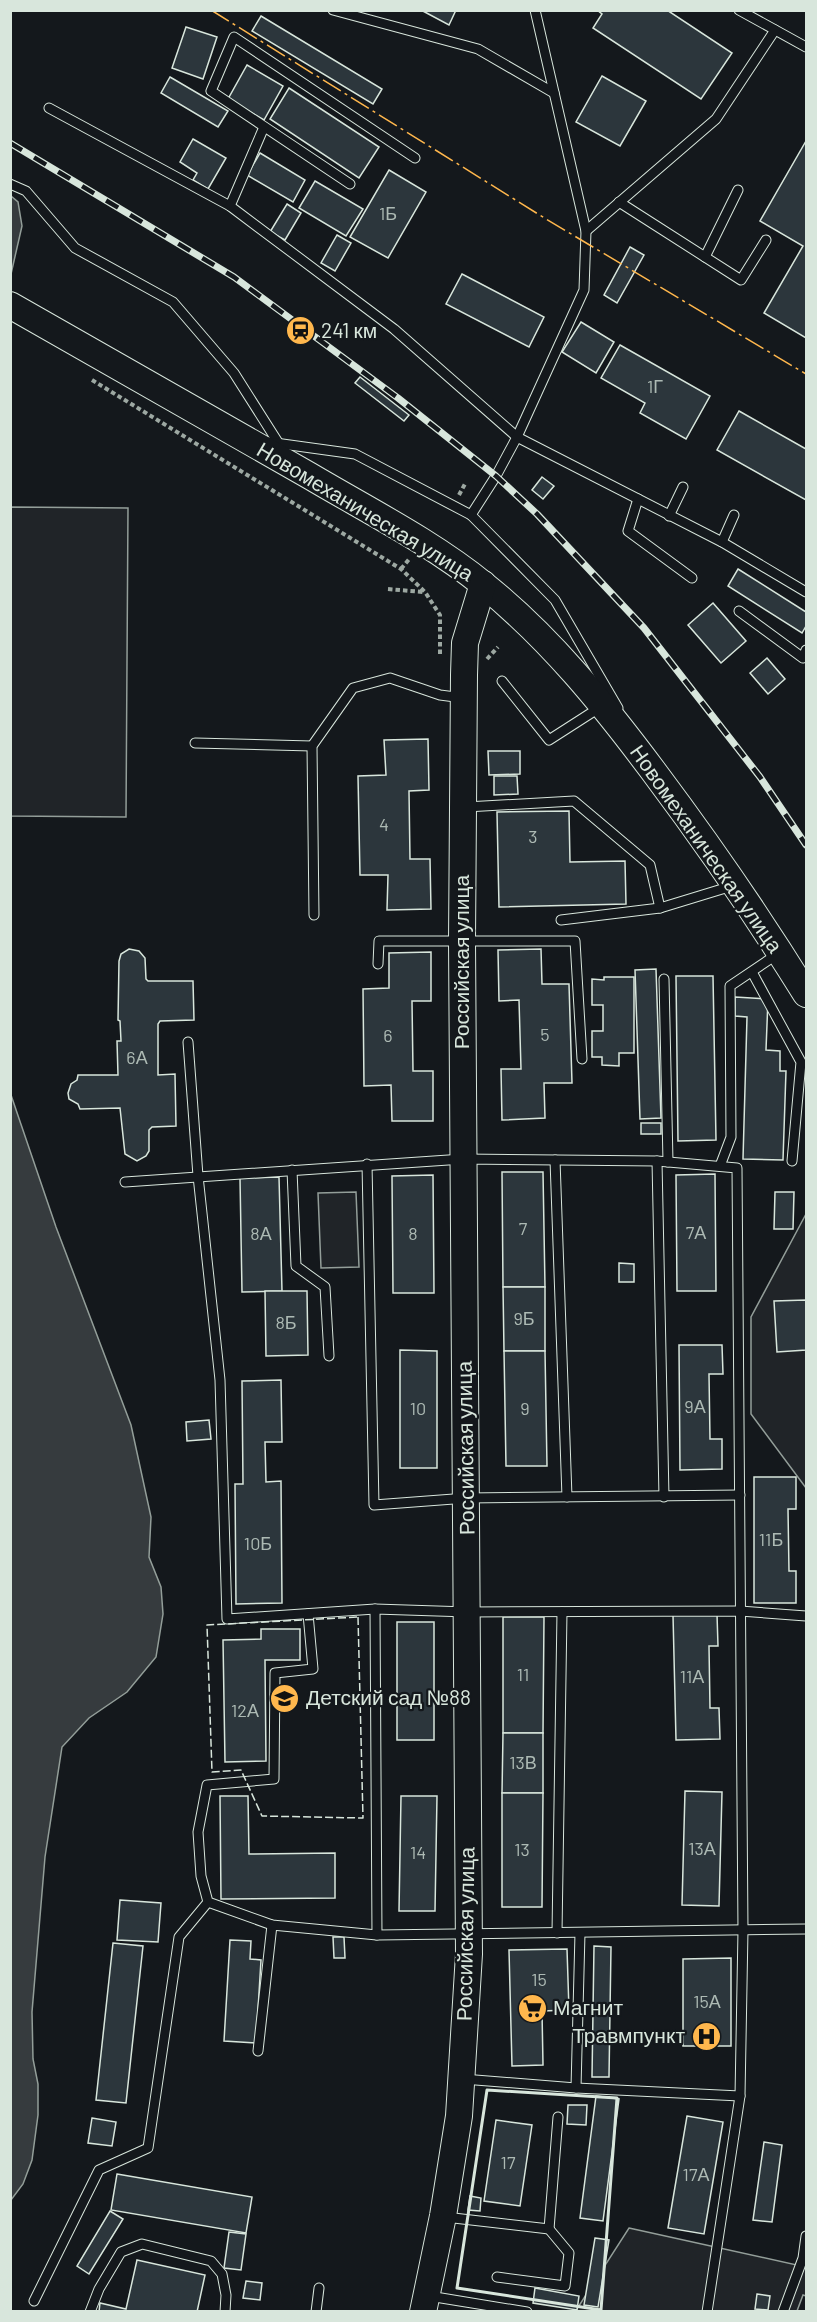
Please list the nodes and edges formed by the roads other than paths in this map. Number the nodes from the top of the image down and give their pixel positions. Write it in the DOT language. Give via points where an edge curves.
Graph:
graph roads {
  1 [pos="333,10"];
  2 [pos="535,10"];
  3 [pos="739,10"];
  4 [pos="775,30"];
  5 [pos="807,47"];
  6 [pos="554,93"];
  7 [pos="48,108"];
  8 [pos="264,126"];
  9 [pos="415,158"];
  10 [pos="10,184"];
  11 [pos="350,184"];
  12 [pos="738,190"];
  13 [pos="619,202"];
  14 [pos="230,207"];
  15 [pos="586,231"];
  16 [pos="766,240"];
  17 [pos="705,257"];
  18 [pos="19,310"];
  19 [pos="517,437"];
  20 [pos="246,439"];
  21 [pos="279,444"];
  22 [pos="683,487"];
  23 [pos="638,499"];
  24 [pos="471,515"];
  25 [pos="734,515"];
  26 [pos="669,516"];
  27 [pos="722,542"];
  28 [pos="692,578"];
  29 [pos="483,584"];
  30 [pos="807,592"];
  31 [pos="739,611"];
  32 [pos="805,656"];
  33 [pos="502,681"];
  34 [pos="464,698"];
  35 [pos="603,706"];
  36 [pos="195,743"];
  37 [pos="312,746"];
  38 [pos="664,785"];
  39 [pos="463,808"];
  40 [pos="736,885"];
  41 [pos="660,908"];
  42 [pos="314,915"];
  43 [pos="561,920"];
  44 [pos="462,941"];
  45 [pos="780,952"];
  46 [pos="378,964"];
  47 [pos="752,972"];
  48 [pos="664,979"];
  49 [pos="807,994"];
  50 [pos="188,1042"];
  51 [pos="582,1059"];
  52 [pos="463,1159"];
  53 [pos="555,1160"];
  54 [pos="657,1161"];
  55 [pos="792,1161"];
  56 [pos="668,1162"];
  57 [pos="367,1164"];
  58 [pos="720,1166"];
  59 [pos="292,1170"];
  60 [pos="198,1176"];
  61 [pos="124,1182"];
  62 [pos="329,1356"];
  63 [pos="740,1495"];
  64 [pos="567,1497"];
  65 [pos="663,1497"];
  66 [pos="467,1498"];
  67 [pos="375,1609"];
  68 [pos="740,1611"];
  69 [pos="468,1612"];
  70 [pos="562,1612"];
  71 [pos="308,1614"];
  72 [pos="807,1616"];
  73 [pos="208,1902"];
  74 [pos="272,1925"];
  75 [pos="807,1929"];
  76 [pos="743,1930"];
  77 [pos="557,1933"];
  78 [pos="580,1933"];
  79 [pos="377,1935"];
  80 [pos="469,1935"];
  81 [pos="258,2051"];
  82 [pos="461,2079"];
  83 [pos="576,2088"];
  84 [pos="740,2096"];
  85 [pos="558,2117"];
  86 [pos="443,2216"];
  87 [pos="549,2229"];
  88 [pos="807,2236"];
  89 [pos="497,2277"];
  90 [pos="319,2288"];
  91 [pos="34,2301"];
  92 [pos="425,2303"];
  93 [pos="522,2311"];
  94 [pos="90,2312"];
  95 [pos="225,2312"];
  96 [pos="316,2312"];
  97 [pos="707,2312"];
  98 [pos="783,2312"];
  1 -- 6 [label="lane" via="478,49"];
  2 -- 6 [label="lane"];
  3 -- 4 [label="lane"];
  4 -- 5 [label="lane"];
  4 -- 13 [label="lane" via="716,119"];
  6 -- 15 [label="lane"];
  7 -- 14 [label="lane"];
  8 -- 9 [label="lane" via="211,90 234,37"];
  8 -- 11 [label="lane"];
  8 -- 14 [label="lane"];
  10 -- 21 [label="lane" via="26,191 75,248 173,302 234,373"];
  12 -- 17 [label="lane"];
  13 -- 15 [label="lane"];
  13 -- 17 [label="lane"];
  14 -- 19 [label="lane" via="394,329"];
  15 -- 19 [label="lane" via="584,290"];
  16 -- 17 [label="lane" via="741,280"];
  18 -- 20 [label="main road, Новомеханическая улица"];
  19 -- 23 [label="lane"];
  19 -- 24 [label="lane"];
  20 -- 21 [label="lane"];
  20 -- 29 [label="main road, Новомеханическая улица" via="423,542"];
  21 -- 24 [label="lane" via="355,454"];
  22 -- 26 [label="lane"];
  23 -- 26 [label="lane"];
  23 -- 28 [label="lane" via="628,531"];
  24 -- 38 [label="lane" via="555,600"];
  25 -- 27 [label="lane"];
  26 -- 27 [label="lane"];
  27 -- 30 [label="lane"];
  29 -- 34 [label="main road, Российская улица" via="465,643"];
  29 -- 35 [label="main road, Новомеханическая улица" via="527,622"];
  31 -- 32 [label="lane"];
  33 -- 35 [label="lane" via="549,740"];
  34 -- 37 [label="lane" via="440,695 390,678 353,688"];
  34 -- 39 [label="main road, Российская улица"];
  35 -- 38 [label="main road, Новомеханическая улица"];
  36 -- 37 [label="lane"];
  37 -- 42 [label="lane"];
  38 -- 40 [label="main road, Новомеханическая улица"];
  39 -- 41 [label="lane" via="574,801 650,865"];
  39 -- 44 [label="main road, Российская улица"];
  40 -- 41 [label="lane"];
  40 -- 45 [label="main road, Новомеханическая улица"];
  41 -- 43 [label="lane"];
  44 -- 46 [label="lane" via="379,940"];
  44 -- 51 [label="lane" via="575,941"];
  44 -- 52 [label="main road, Российская улица"];
  45 -- 47 [label="lane"];
  45 -- 49 [label="main road, Новомеханическая улица"];
  47 -- 55 [label="lane" via="801,1062"];
  47 -- 58 [label="lane" via="730,986 730,1137"];
  48 -- 56 [label="lane"];
  50 -- 60 [label="lane"];
  52 -- 53 [label="lane"];
  52 -- 57 [label="lane"];
  52 -- 66 [label="main road, Российская улица"];
  53 -- 54 [label="lane"];
  53 -- 64 [label="lane"];
  54 -- 56 [label="lane"];
  54 -- 65 [label="lane"];
  56 -- 58 [label="lane"];
  57 -- 59 [label="lane"];
  57 -- 66 [label="lane" via="374,1504"];
  58 -- 63 [label="lane" via="737,1168"];
  59 -- 60 [label="lane"];
  59 -- 62 [label="lane" via="296,1266 325,1287"];
  60 -- 61 [label="lane"];
  60 -- 71 [label="lane" via="220,1380 227,1619"];
  63 -- 65 [label="lane"];
  63 -- 68 [label="lane"];
  64 -- 65 [label="lane"];
  64 -- 66 [label="lane"];
  66 -- 69 [label="main road, Российская улица"];
  67 -- 69 [label="lane"];
  67 -- 71 [label="lane"];
  67 -- 79 [label="lane"];
  68 -- 70 [label="lane"];
  68 -- 72 [label="lane"];
  68 -- 76 [label="lane"];
  69 -- 70 [label="lane"];
  69 -- 80 [label="main road, Российская улица"];
  70 -- 77 [label="lane"];
  71 -- 73 [label="lane" via="313,1669 275,1672 274,1779 207,1785 198,1832 201,1876"];
  73 -- 74 [label="lane"];
  73 -- 91 [label="lane" via="180,1937 148,2148 99,2170"];
  74 -- 79 [label="lane"];
  74 -- 81 [label="lane"];
  75 -- 76 [label="lane"];
  76 -- 78 [label="lane"];
  76 -- 84 [label="lane"];
  77 -- 78 [label="lane"];
  77 -- 80 [label="lane"];
  78 -- 83 [label="lane"];
  79 -- 80 [label="lane"];
  80 -- 82 [label="main road, Российская улица"];
  82 -- 83 [label="lane"];
  82 -- 86 [label="main road, Российская улица"];
  83 -- 84 [label="lane"];
  84 -- 97 [label="lane"];
  85 -- 87 [label="lane"];
  86 -- 87 [label="lane"];
  86 -- 92 [label="main road, Российская улица"];
  87 -- 89 [label="lane" via="569,2253 565,2286"];
  88 -- 98 [label="lane"];
  90 -- 96 [label="lane"];
  92 -- 93 [label="lane"];
  94 -- 95 [label="lane" via="121,2252 142,2244 211,2261 222,2274"];
}
